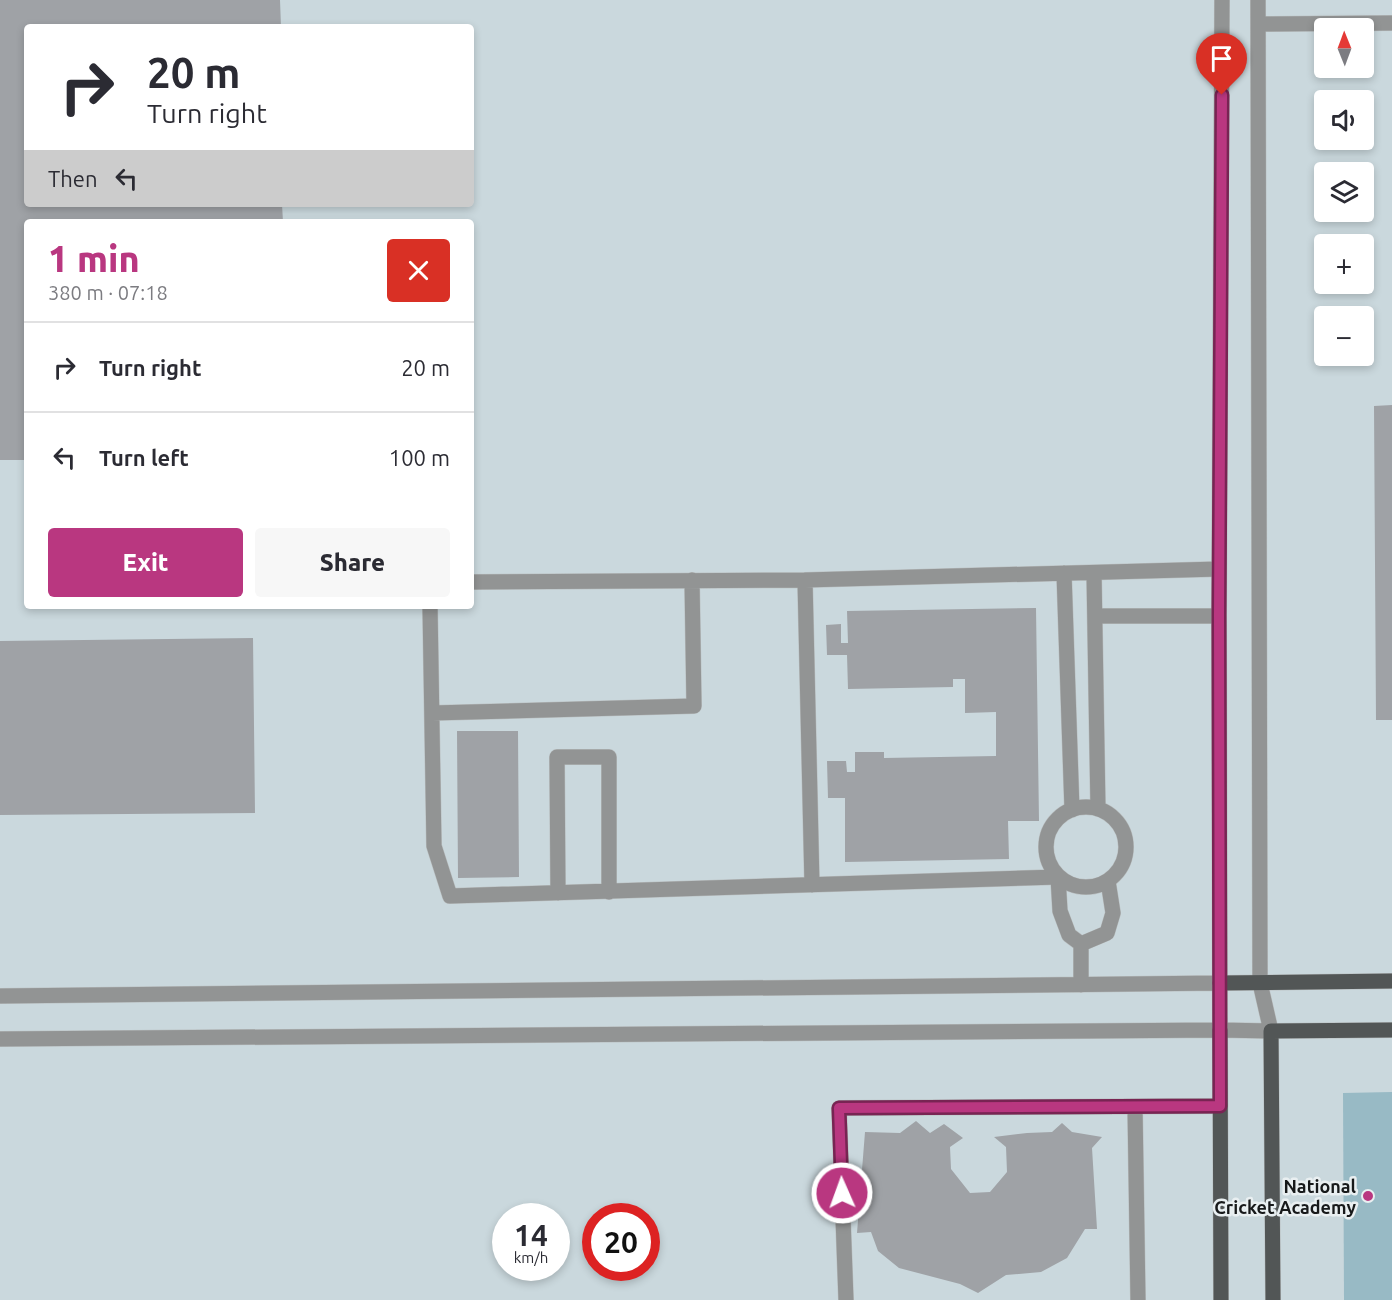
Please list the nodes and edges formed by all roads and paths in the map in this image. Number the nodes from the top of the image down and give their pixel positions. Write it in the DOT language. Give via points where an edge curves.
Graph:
graph roads {
  1 [pos="1222,0"];
  2 [pos="1258,0"];
  3 [pos="1392,23"];
  4 [pos="1258,24"];
  5 [pos="1219,569"];
  6 [pos="1064,573"];
  7 [pos="1094,573"];
  8 [pos="692,580"];
  9 [pos="805,580"];
  10 [pos="474,582"];
  11 [pos="430,609"];
  12 [pos="1219,615"];
  13 [pos="1095,616"];
  14 [pos="432,713"];
  15 [pos="1098,809"];
  16 [pos="1072,810"];
  17 [pos="1058,877"];
  18 [pos="1108,881"];
  19 [pos="812,885"];
  20 [pos="609,892"];
  21 [pos="558,893"];
  22 [pos="1082,944"];
  23 [pos="1392,981"];
  24 [pos="1220,983"];
  25 [pos="1260,983"];
  26 [pos="1081,985"];
  27 [pos="0,996"];
  28 [pos="1220,1030"];
  29 [pos="1392,1030"];
  30 [pos="1271,1031"];
  31 [pos="0,1038"];
  32 [pos="1220,1106"];
  33 [pos="1135,1107"];
  34 [pos="846,1300"];
  35 [pos="1138,1300"];
  36 [pos="1221,1300"];
  37 [pos="1274,1300"];
  1 -- 5 [label="street"];
  2 -- 4 [label="street"];
  3 -- 4 [label="street"];
  4 -- 25 [label="street"];
  5 -- 7 [label="street"];
  5 -- 12 [label="street"];
  6 -- 7 [label="street"];
  6 -- 9 [label="street"];
  6 -- 16 [label="street"];
  7 -- 13 [label="street"];
  8 -- 9 [label="street"];
  8 -- 10 [label="street"];
  8 -- 14 [label="street" via="694,706"];
  9 -- 19 [label="street"];
  11 -- 14 [label="street"];
  12 -- 13 [label="street"];
  12 -- 24 [label="street"];
  13 -- 15 [label="street"];
  14 -- 21 [label="street" via="435,846 450,896"];
  15 -- 16 [label="street"];
  15 -- 18 [label="street" via="1118,824 1126,849 1117,872"];
  16 -- 17 [label="street" via="1051,827 1046,840 1050,866"];
  17 -- 18 [label="street" via="1083,887"];
  17 -- 19 [label="street"];
  17 -- 22 [label="street" via="1060,911 1069,935"];
  18 -- 22 [label="street" via="1113,913 1107,933"];
  19 -- 20 [label="street"];
  20 -- 21 [label="street"];
  20 -- 21 [label="street" via="609,757 557,757"];
  22 -- 26 [label="street"];
  23 -- 25 [label="main road"];
  24 -- 25 [label="main road"];
  24 -- 26 [label="street"];
  24 -- 28 [label="street"];
  25 -- 30 [label="street"];
  26 -- 27 [label="street"];
  28 -- 30 [label="street"];
  28 -- 31 [label="street"];
  28 -- 32 [label="main road"];
  29 -- 30 [label="main road"];
  30 -- 37 [label="main road"];
  32 -- 33 [label="street"];
  32 -- 36 [label="main road"];
  33 -- 34 [label="street" via="839,1108"];
  33 -- 35 [label="street"];
}
